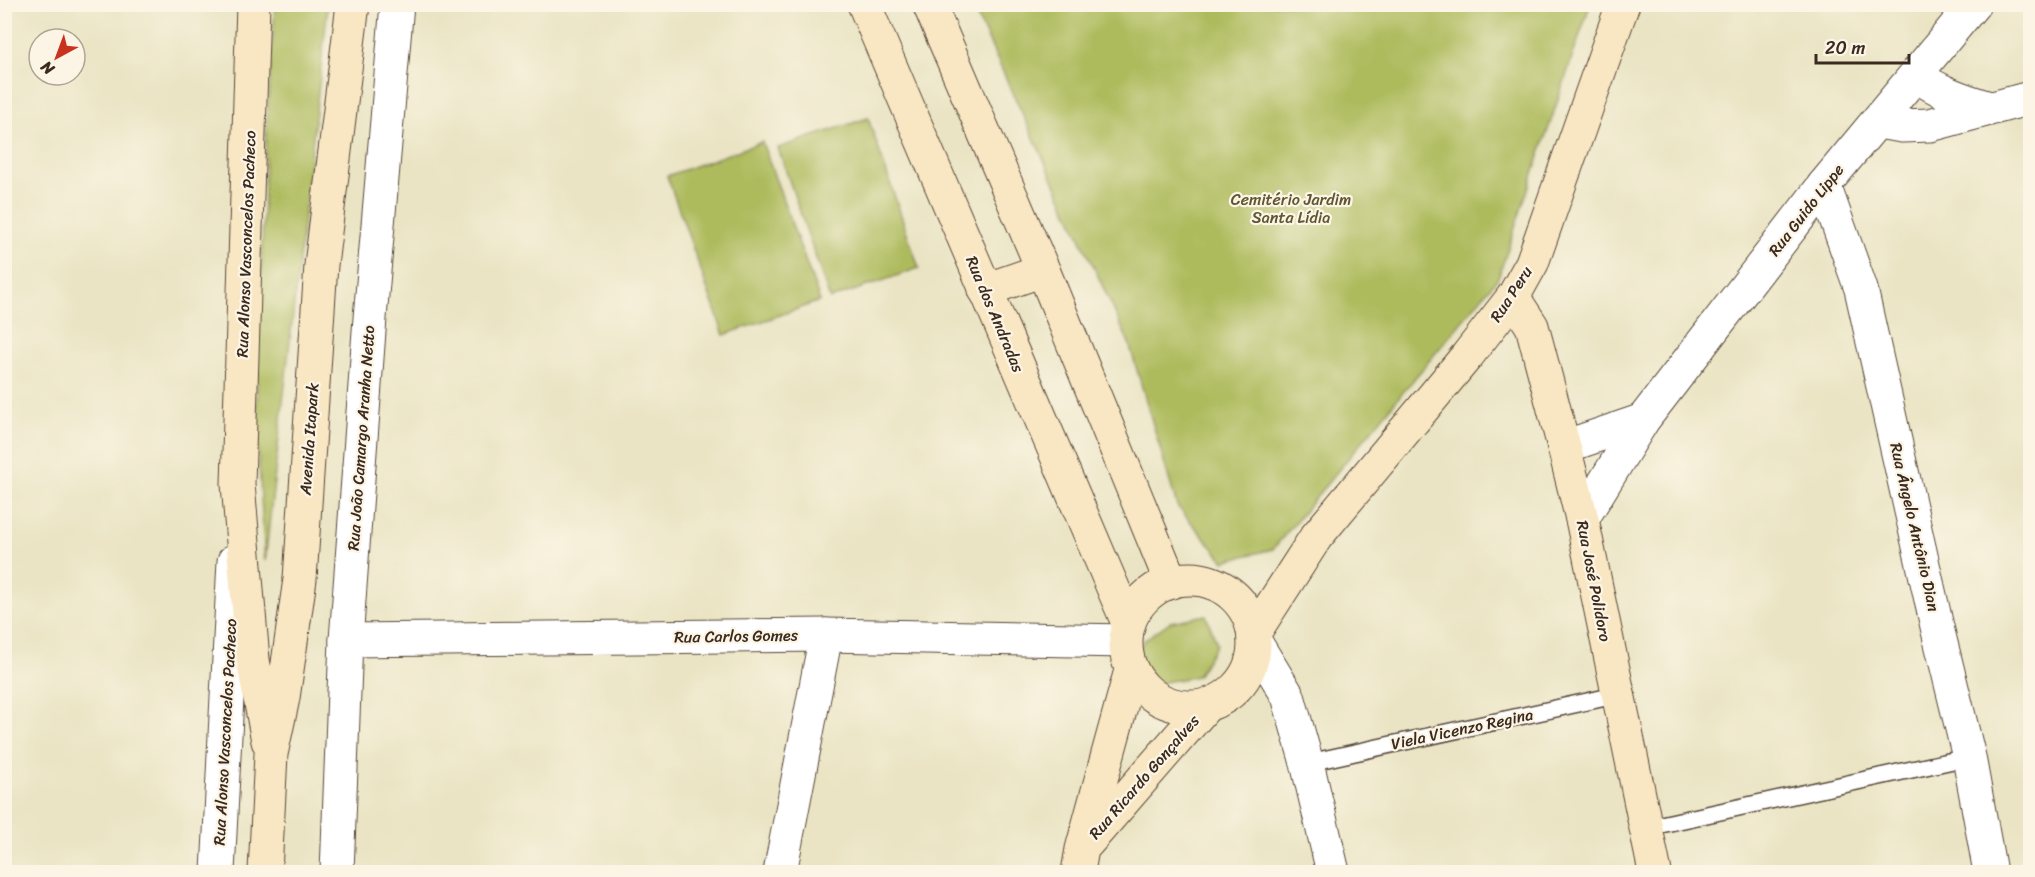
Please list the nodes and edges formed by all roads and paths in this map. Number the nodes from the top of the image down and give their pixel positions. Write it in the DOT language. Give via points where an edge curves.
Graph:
graph roads {
  1 [pos="253,4"];
  2 [pos="353,4"];
  3 [pos="397,4"];
  4 [pos="864,4"];
  5 [pos="929,4"];
  6 [pos="1623,4"];
  7 [pos="1974,4"];
  8 [pos="1916,75"];
  9 [pos="2031,98"];
  10 [pos="1990,108"];
  11 [pos="1876,122"];
  12 [pos="1824,185"];
  13 [pos="1043,270"];
  14 [pos="985,290"];
  15 [pos="1513,297"];
  16 [pos="1643,420"];
  17 [pos="1564,447"];
  18 [pos="238,484"];
  19 [pos="1582,519"];
  20 [pos="1316,537"];
  21 [pos="1171,582"];
  22 [pos="1237,599"];
  23 [pos="826,635"];
  24 [pos="1254,637"];
  25 [pos="346,640"];
  26 [pos="1128,644"];
  27 [pos="1247,674"];
  28 [pos="1617,695"];
  29 [pos="1288,696"];
  30 [pos="1206,706"];
  31 [pos="271,754"];
  32 [pos="1969,757"];
  33 [pos="1307,763"];
  34 [pos="1645,828"];
  35 [pos="1080,861"];
  36 [pos="218,873"];
  37 [pos="265,873"];
  38 [pos="337,873"];
  39 [pos="780,873"];
  40 [pos="1333,873"];
  41 [pos="1655,873"];
  42 [pos="1990,873"];
  1 -- 18 [label="street, Rua Alonso Vasconcelos Pacheco"];
  2 -- 31 [label="street, Avenida Itapark" via="321,265 300,579"];
  3 -- 25 [label="street, Rua João Camargo Aranha Netto"];
  4 -- 14 [label="street, Rua dos Andradas"];
  5 -- 13 [label="street"];
  6 -- 15 [label="street, Rua Peru" via="1532,263"];
  7 -- 8 [label="street, Rua Guido Lippe"];
  8 -- 10 [label="street" via="1935,89"];
  8 -- 11 [label="street, Rua Guido Lippe"];
  9 -- 10 [label="street"];
  10 -- 11 [label="street" via="1930,125"];
  11 -- 12 [label="street, Rua Guido Lippe"];
  12 -- 16 [label="street, Rua Guido Lippe"];
  12 -- 32 [label="street, Rua Ângelo Antônio Dian" via="1861,289"];
  13 -- 14 [label="street"];
  13 -- 21 [label="street"];
  14 -- 26 [label="street, Rua dos Andradas"];
  15 -- 17 [label="street, Rua José Polidoro" via="1532,326"];
  15 -- 20 [label="street, Rua Peru"];
  16 -- 17 [label="street"];
  16 -- 19 [label="street, Rua Guido Lippe"];
  17 -- 19 [label="street, Rua José Polidoro"];
  18 -- 31 [label="street, Rua Alonso Vasconcelos Pacheco" via="253,660"];
  18 -- 36 [label="street, Rua Alonso Vasconcelos Pacheco"];
  19 -- 28 [label="street, Rua José Polidoro"];
  20 -- 22 [label="street, Rua Peru"];
  20 -- 24 [label="street, Rua Peru"];
  21 -- 22 [label="street" via="1206,581"];
  21 -- 26 [label="street" via="1152,591 1138,605"];
  22 -- 24 [label="street" via="1248,615"];
  23 -- 25 [label="street, Rua Carlos Gomes"];
  23 -- 26 [label="street, Rua Carlos Gomes"];
  23 -- 39 [label="street"];
  24 -- 27 [label="street"];
  24 -- 29 [label="street"];
  25 -- 38 [label="street, Rua João Camargo Aranha Netto"];
  26 -- 30 [label="street" via="1140,685 1154,697 1170,705"];
  26 -- 35 [label="street, Rua Ricardo Gonçalves"];
  27 -- 29 [label="street"];
  27 -- 30 [label="street" via="1222,699"];
  28 -- 33 [label="lane, Viela Vicenzo Regina"];
  28 -- 34 [label="street, Rua José Polidoro"];
  29 -- 33 [label="street"];
  30 -- 35 [label="street, Rua Ricardo Gonçalves"];
  31 -- 37 [label="street, Avenida Itapark"];
  32 -- 34 [label="lane"];
  32 -- 42 [label="street, Rua Ângelo Antônio Dian"];
  33 -- 40 [label="street"];
  34 -- 41 [label="street, Rua José Polidoro"];
}
